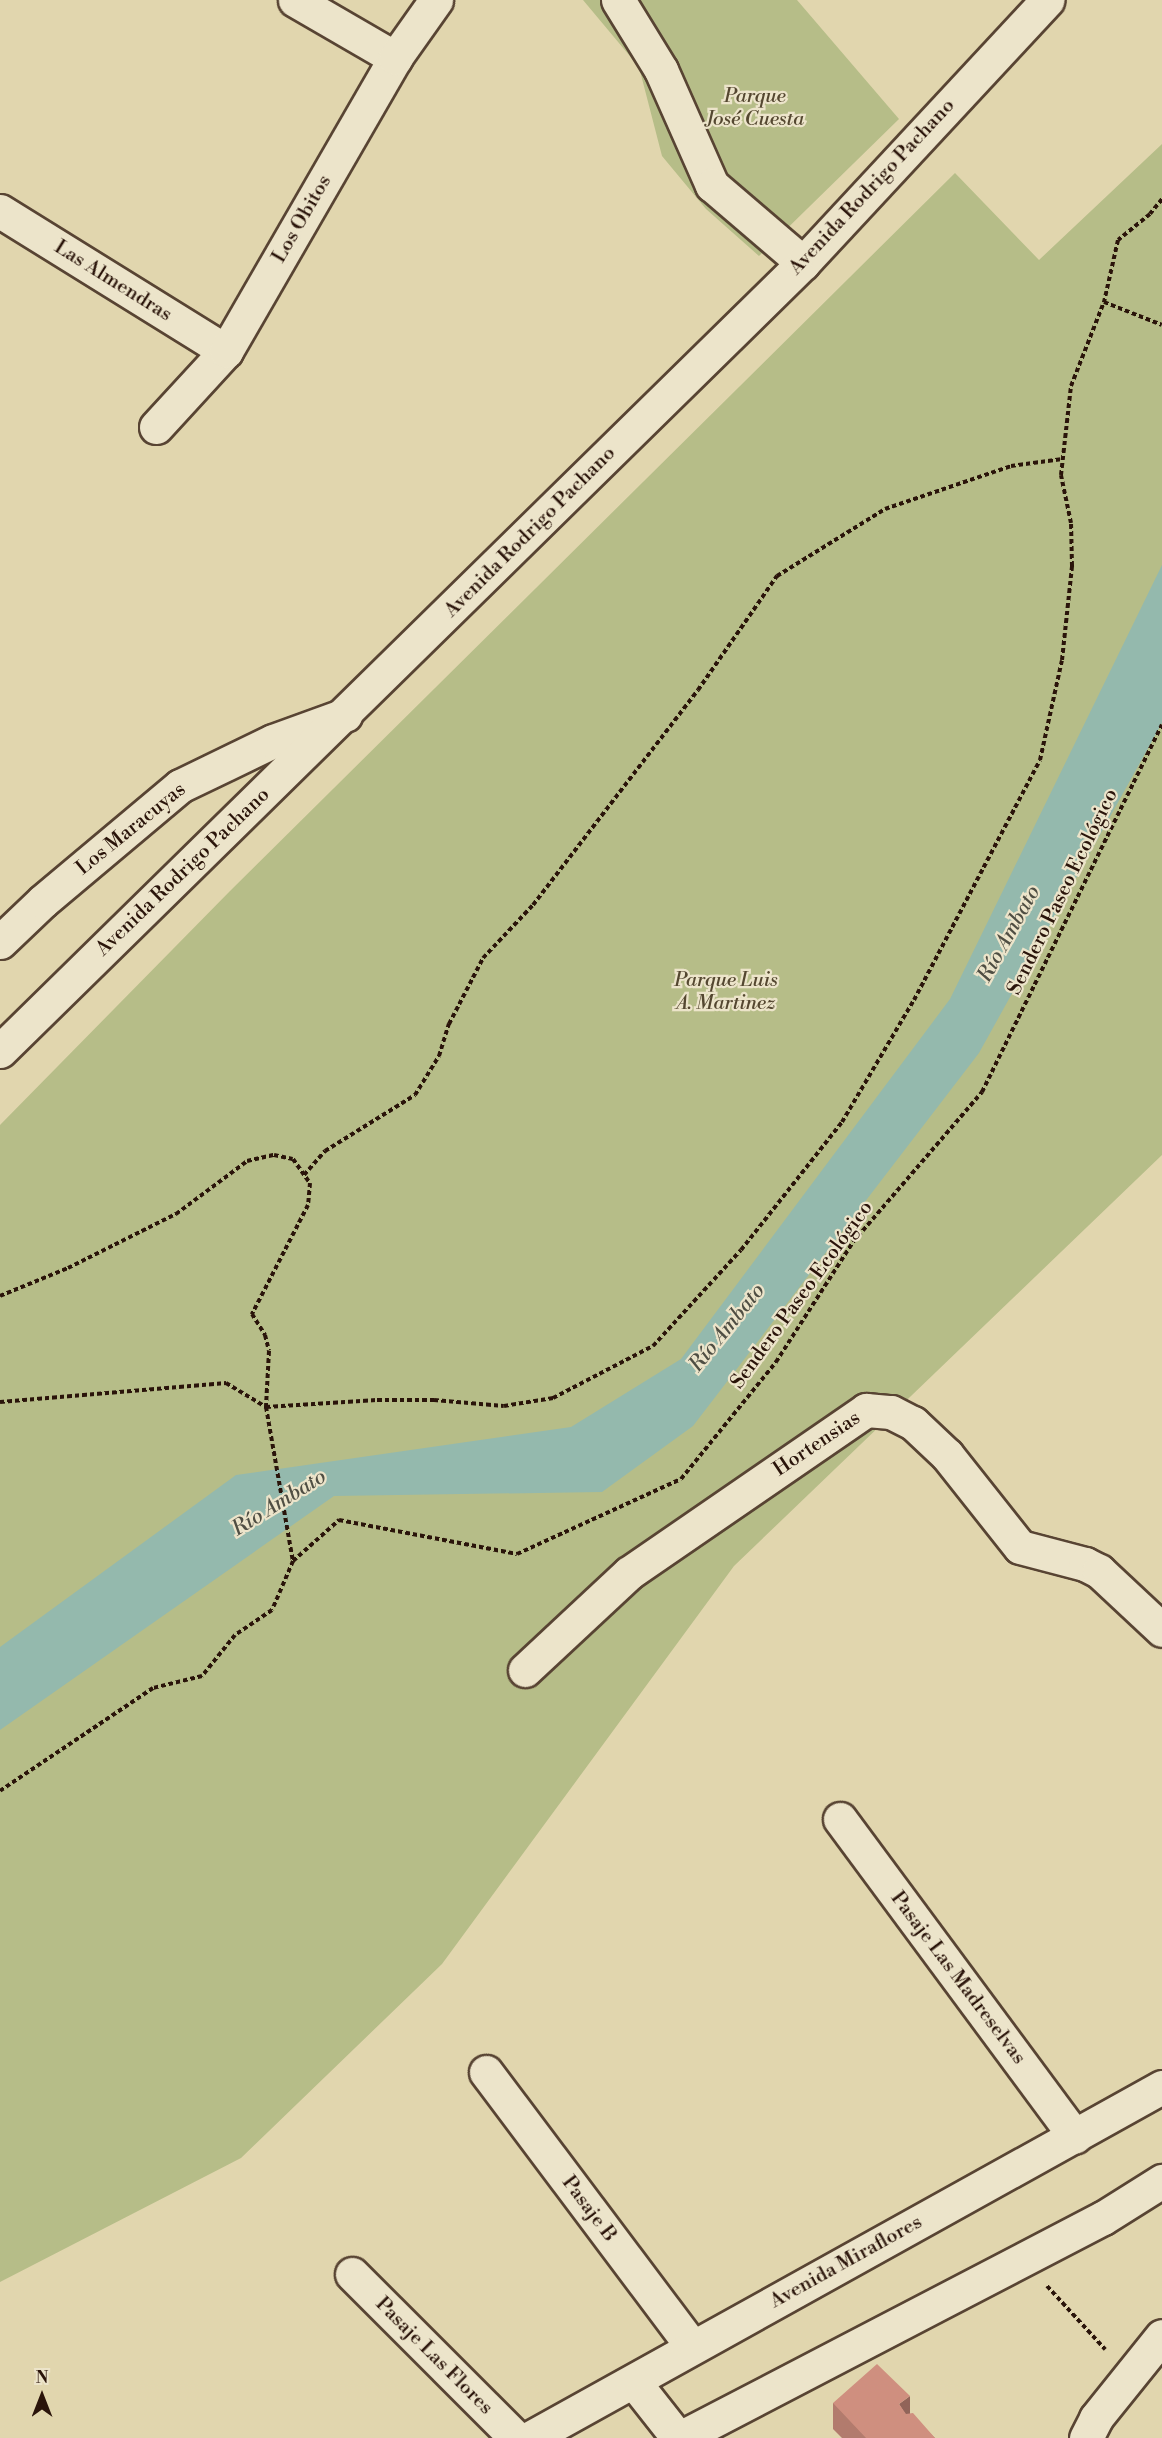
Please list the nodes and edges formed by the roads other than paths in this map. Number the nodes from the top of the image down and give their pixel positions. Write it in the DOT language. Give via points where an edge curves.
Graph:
graph roads {
  1 [pos="296,0"];
  2 [pos="435,0"];
  3 [pos="618,0"];
  4 [pos="1047,0"];
  5 [pos="394,57"];
  6 [pos="0,212"];
  7 [pos="803,263"];
  8 [pos="226,351"];
  9 [pos="156,428"];
  10 [pos="345,714"];
  11 [pos="0,942"];
  12 [pos="0,1051"];
  13 [pos="1162,1630"];
  14 [pos="525,1670"];
  15 [pos="840,1820"];
  16 [pos="486,2072"];
  17 [pos="1162,2087"];
  18 [pos="1076,2137"];
  19 [pos="1162,2181"];
  20 [pos="352,2274"];
  21 [pos="1162,2336"];
  22 [pos="692,2346"];
  23 [pos="634,2382"];
  24 [pos="516,2438"];
  25 [pos="530,2438"];
  26 [pos="679,2438"];
  27 [pos="1086,2438"];
  1 -- 5 [label="street"];
  2 -- 5 [label="street, Los Obitos"];
  3 -- 7 [label="street" via="661,70 712,185"];
  4 -- 7 [label="street, Avenida Rodrigo Pachano"];
  5 -- 8 [label="street, Los Obitos"];
  6 -- 8 [label="street, Las Almendras"];
  7 -- 10 [label="street, Avenida Rodrigo Pachano"];
  8 -- 9 [label="street, Los Obitos"];
  10 -- 11 [label="street, Los Maracuyas" via="273,741 180,786"];
  10 -- 12 [label="street, Avenida Rodrigo Pachano"];
  13 -- 14 [label="street, Hortensias" via="1099,1571 1020,1547 947,1455 914,1423 891,1412 866,1410 629,1573"];
  15 -- 18 [label="street, Pasaje Las Madreselvas"];
  16 -- 22 [label="street, Pasaje B"];
  17 -- 18 [label="street, Avenida Miraflores"];
  18 -- 22 [label="street, Avenida Miraflores"];
  19 -- 26 [label="street" via="1103,2218"];
  20 -- 24 [label="street, Pasaje Las Flores"];
  21 -- 27 [label="street" via="1096,2418"];
  22 -- 23 [label="street, Avenida Miraflores"];
  23 -- 25 [label="street, Avenida Miraflores"];
  23 -- 26 [label="street"];
}
